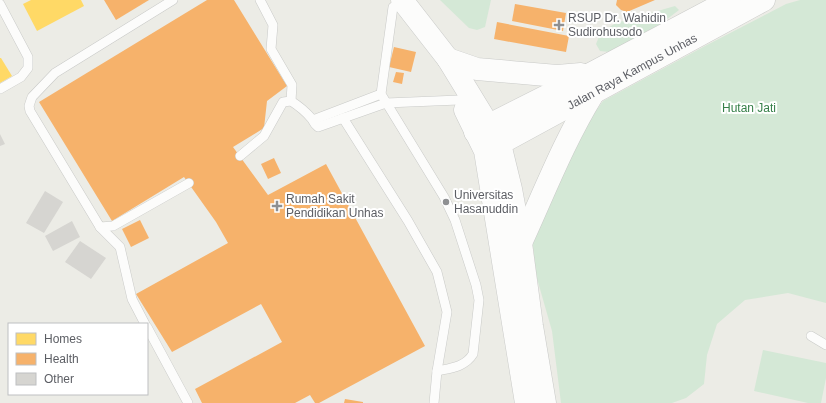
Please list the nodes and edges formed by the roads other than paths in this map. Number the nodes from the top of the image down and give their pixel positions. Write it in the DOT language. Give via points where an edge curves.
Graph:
graph roads {
  1 [pos="173,0"];
  2 [pos="260,0"];
  3 [pos="730,0"];
  4 [pos="764,0"];
  5 [pos="394,2"];
  6 [pos="0,4"];
  7 [pos="448,59"];
  8 [pos="593,83"];
  9 [pos="0,89"];
  10 [pos="381,94"];
  11 [pos="459,100"];
  12 [pos="291,101"];
  13 [pos="386,103"];
  14 [pos="343,118"];
  15 [pos="313,120"];
  16 [pos="482,128"];
  17 [pos="493,148"];
  18 [pos="240,156"];
  19 [pos="189,183"];
  20 [pos="100,227"];
  21 [pos="521,243"];
  22 [pos="144,323"];
  23 [pos="148,329"];
  24 [pos="811,336"];
  25 [pos="826,346"];
  26 [pos="437,371"];
  27 [pos="188,403"];
  28 [pos="434,403"];
  29 [pos="526,403"];
  30 [pos="545,403"];
  1 -- 20 [label="lane" via="55,73 30,101 30,111"];
  2 -- 12 [label="lane" via="274,25 271,49 292,85"];
  3 -- 8 [label="street, Jalan Raya Kampus Unhas"];
  4 -- 8 [label="street, Jalan Raya Kampus Unhas"];
  5 -- 7 [label="street"];
  5 -- 10 [label="lane"];
  5 -- 11 [label="street"];
  6 -- 9 [label="lane" via="28,56 28,68 21,77"];
  7 -- 8 [label="street" via="477,69 557,76"];
  7 -- 16 [label="street"];
  8 -- 16 [label="street"];
  8 -- 17 [label="street, Jalan Raya Kampus Unhas"];
  8 -- 21 [label="street"];
  10 -- 13 [label="lane"];
  10 -- 15 [label="lane"];
  11 -- 13 [label="lane"];
  11 -- 16 [label="street"];
  12 -- 15 [label="lane"];
  12 -- 18 [label="lane" via="282,102 264,136"];
  13 -- 14 [label="lane"];
  13 -- 26 [label="lane" via="444,197 455,220 477,290 479,305 473,354 461,366"];
  14 -- 15 [label="lane" via="318,127"];
  14 -- 26 [label="lane" via="437,272 447,312"];
  16 -- 17 [label="street"];
  17 -- 21 [label="street" via="511,189"];
  17 -- 29 [label="street"];
  19 -- 20 [label="lane" via="113,226"];
  20 -- 22 [label="lane" via="120,247 132,299"];
  21 -- 30 [label="street"];
  23 -- 27 [label="lane"];
  24 -- 25 [label="lane"];
  26 -- 28 [label="lane"];
}
